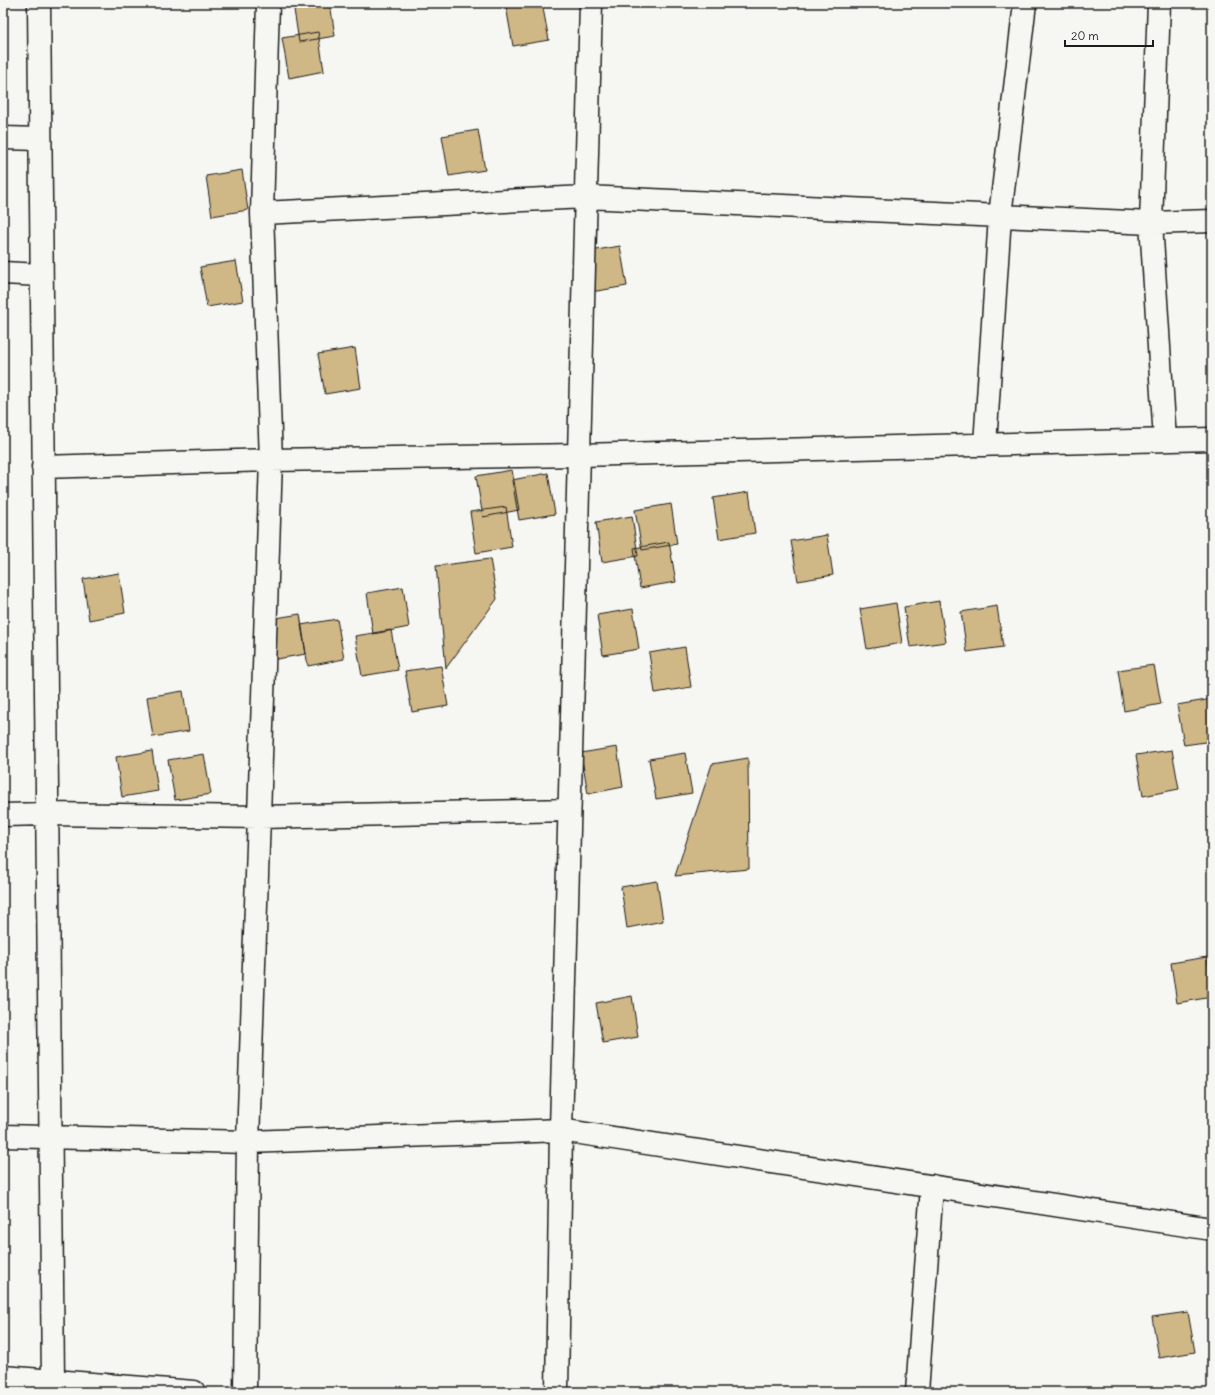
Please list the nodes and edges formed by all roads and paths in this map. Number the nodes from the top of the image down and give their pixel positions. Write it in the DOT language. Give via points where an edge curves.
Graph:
graph roads {
  1 [pos="39,3"];
  2 [pos="268,3"];
  3 [pos="591,3"];
  4 [pos="1025,3"];
  5 [pos="1159,3"];
  6 [pos="3,138"];
  7 [pos="40,139"];
  8 [pos="586,197"];
  9 [pos="262,214"];
  10 [pos="1000,216"];
  11 [pos="1212,221"];
  12 [pos="1151,223"];
  13 [pos="3,273"];
  14 [pos="41,275"];
  15 [pos="1212,439"];
  16 [pos="1164,440"];
  17 [pos="985,445"];
  18 [pos="579,455"];
  19 [pos="271,460"];
  20 [pos="43,467"];
  21 [pos="569,810"];
  22 [pos="47,814"];
  23 [pos="3,815"];
  24 [pos="260,817"];
  25 [pos="561,1130"];
  26 [pos="3,1136"];
  27 [pos="50,1136"];
  28 [pos="248,1142"];
  29 [pos="932,1186"];
  30 [pos="1212,1229"];
  31 [pos="3,1377"];
  32 [pos="53,1381"];
  33 [pos="194,1392"];
  34 [pos="245,1392"];
  35 [pos="557,1392"];
  36 [pos="917,1392"];
  1 -- 7 [label="street"];
  2 -- 9 [label="street"];
  3 -- 8 [label="street"];
  4 -- 10 [label="street"];
  5 -- 12 [label="street"];
  6 -- 7 [label="street"];
  7 -- 14 [label="street"];
  8 -- 9 [label="street"];
  8 -- 10 [label="street"];
  8 -- 18 [label="street"];
  9 -- 19 [label="street"];
  10 -- 12 [label="street"];
  10 -- 17 [label="street"];
  11 -- 12 [label="street"];
  12 -- 16 [label="street"];
  13 -- 14 [label="street"];
  14 -- 20 [label="street"];
  15 -- 16 [label="street"];
  16 -- 17 [label="street"];
  17 -- 18 [label="street"];
  18 -- 19 [label="street"];
  18 -- 21 [label="street"];
  19 -- 20 [label="street"];
  19 -- 24 [label="street"];
  20 -- 22 [label="street"];
  21 -- 24 [label="street"];
  21 -- 25 [label="street"];
  22 -- 23 [label="street"];
  22 -- 24 [label="street"];
  22 -- 27 [label="street"];
  24 -- 28 [label="street"];
  25 -- 28 [label="street"];
  25 -- 29 [label="street"];
  25 -- 35 [label="street"];
  26 -- 27 [label="street"];
  27 -- 28 [label="street"];
  27 -- 32 [label="street"];
  28 -- 34 [label="street"];
  29 -- 30 [label="street"];
  29 -- 36 [label="street"];
  31 -- 32 [label="street"];
  32 -- 33 [label="street"];
}
